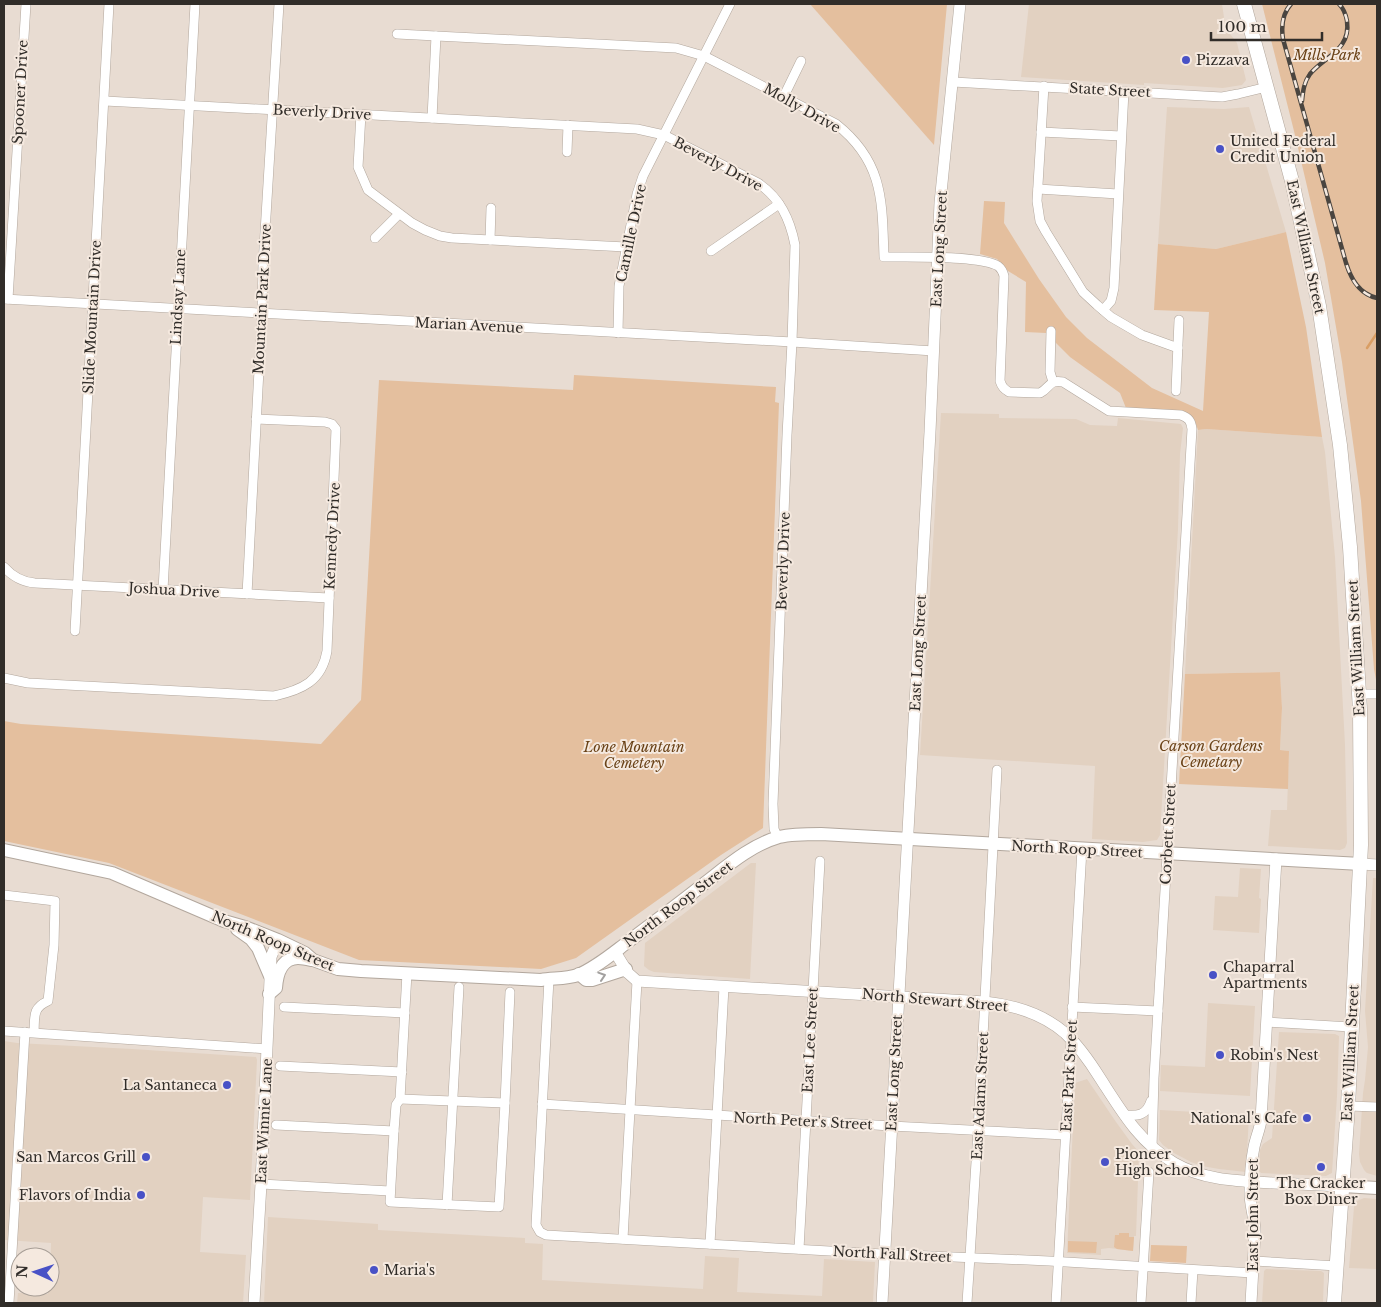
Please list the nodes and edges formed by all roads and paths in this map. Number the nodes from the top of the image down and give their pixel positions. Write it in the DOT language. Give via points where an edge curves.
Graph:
graph roads {
  1 [pos="26,4"];
  2 [pos="110,4"];
  3 [pos="195,4"];
  4 [pos="279,4"];
  5 [pos="730,4"];
  6 [pos="960,4"];
  7 [pos="1244,4"];
  8 [pos="398,34"];
  9 [pos="436,36"];
  10 [pos="704,56"];
  11 [pos="801,61"];
  12 [pos="953,82"];
  13 [pos="1044,86"];
  14 [pos="1267,87"];
  15 [pos="1124,91"];
  16 [pos="784,96"];
  17 [pos="105,101"];
  18 [pos="190,106"];
  19 [pos="273,109"];
  20 [pos="361,114"];
  21 [pos="432,118"];
  22 [pos="568,125"];
  23 [pos="1041,132"];
  24 [pos="664,135"];
  25 [pos="1121,136"];
  26 [pos="567,152"];
  27 [pos="1038,189"];
  28 [pos="1118,194"];
  29 [pos="779,204"];
  30 [pos="491,208"];
  31 [pos="399,214"];
  32 [pos="375,238"];
  33 [pos="490,240"];
  34 [pos="626,247"];
  35 [pos="711,251"];
  36 [pos="938,258"];
  37 [pos="6,299"];
  38 [pos="92,305"];
  39 [pos="178,308"];
  40 [pos="1104,310"];
  41 [pos="262,314"];
  42 [pos="1179,320"];
  43 [pos="1051,331"];
  44 [pos="618,333"];
  45 [pos="792,342"];
  46 [pos="1178,348"];
  47 [pos="934,351"];
  48 [pos="1053,382"];
  49 [pos="1176,391"];
  50 [pos="256,419"];
  51 [pos="4,567"];
  52 [pos="78,585"];
  53 [pos="163,590"];
  54 [pos="247,594"];
  55 [pos="329,598"];
  56 [pos="75,630"];
  57 [pos="4,678"];
  58 [pos="1360,694"];
  59 [pos="1377,694"];
  60 [pos="997,770"];
  61 [pos="778,838"];
  62 [pos="907,840"];
  63 [pos="993,844"];
  64 [pos="1082,848"];
  65 [pos="4,850"];
  66 [pos="1167,853"];
  67 [pos="1276,859"];
  68 [pos="820,861"];
  69 [pos="1361,864"];
  70 [pos="1377,864"];
  71 [pos="4,895"];
  72 [pos="224,921"];
  73 [pos="278,940"];
  74 [pos="616,952"];
  75 [pos="313,960"];
  76 [pos="626,969"];
  77 [pos="407,974"];
  78 [pos="579,974"];
  79 [pos="270,976"];
  80 [pos="549,979"];
  81 [pos="637,981"];
  82 [pos="724,986"];
  83 [pos="459,988"];
  84 [pos="812,991"];
  85 [pos="510,992"];
  86 [pos="269,994"];
  87 [pos="898,996"];
  88 [pos="985,1002"];
  89 [pos="284,1006"];
  90 [pos="1072,1007"];
  91 [pos="1158,1011"];
  92 [pos="405,1013"];
  93 [pos="1267,1022"];
  94 [pos="1351,1027"];
  95 [pos="4,1031"];
  96 [pos="30,1032"];
  97 [pos="1071,1040"];
  98 [pos="267,1049"];
  99 [pos="280,1066"];
  100 [pos="402,1072"];
  101 [pos="1153,1096"];
  102 [pos="400,1099"];
  103 [pos="453,1101"];
  104 [pos="505,1103"];
  105 [pos="542,1104"];
  106 [pos="1348,1106"];
  107 [pos="1377,1107"];
  108 [pos="630,1110"];
  109 [pos="1124,1115"];
  110 [pos="717,1116"];
  111 [pos="805,1120"];
  112 [pos="276,1125"];
  113 [pos="890,1126"];
  114 [pos="394,1131"];
  115 [pos="978,1131"];
  116 [pos="1065,1135"];
  117 [pos="1152,1148"];
  118 [pos="1149,1172"];
  119 [pos="1250,1182"];
  120 [pos="261,1184"];
  121 [pos="1343,1186"];
  122 [pos="1377,1188"];
  123 [pos="390,1191"];
  124 [pos="447,1205"];
  125 [pos="623,1239"];
  126 [pos="710,1244"];
  127 [pos="798,1249"];
  128 [pos="884,1254"];
  129 [pos="970,1258"];
  130 [pos="1254,1261"];
  131 [pos="1058,1262"];
  132 [pos="1337,1266"];
  133 [pos="1144,1267"];
  134 [pos="1193,1270"];
  135 [pos="1253,1273"];
  136 [pos="9,1303"];
  137 [pos="254,1303"];
  138 [pos="882,1303"];
  139 [pos="967,1303"];
  140 [pos="1056,1303"];
  141 [pos="1141,1303"];
  142 [pos="1191,1303"];
  143 [pos="1251,1303"];
  144 [pos="1334,1303"];
  1 -- 37 [label="street, Spooner Drive"];
  2 -- 17 [label="street, Slide Mountain Drive"];
  3 -- 18 [label="street, Lindsay Lane"];
  4 -- 19 [label="street, Mountain Park Drive"];
  5 -- 10 [label="street, Camille Drive"];
  6 -- 12 [label="street, East Long Street"];
  7 -- 14 [label="main road, East William Street"];
  8 -- 9 [label="street, Molly Drive"];
  9 -- 10 [label="street, Molly Drive" via="676,48"];
  9 -- 21 [label="street"];
  10 -- 16 [label="street, Molly Drive"];
  10 -- 24 [label="street, Camille Drive"];
  11 -- 16 [label="street"];
  12 -- 13 [label="street, State Street"];
  12 -- 36 [label="street, East Long Street" via="940,203"];
  13 -- 15 [label="street, State Street"];
  13 -- 23 [label="street"];
  14 -- 15 [label="street, State Street" via="1222,96"];
  14 -- 58 [label="main road, East William Street" via="1302,222 1328,361 1350,548"];
  15 -- 25 [label="street"];
  16 -- 36 [label="street, Molly Drive" via="836,124 860,146 876,177 881,196 884,256"];
  17 -- 18 [label="street, Beverly Drive"];
  17 -- 38 [label="street, Slide Mountain Drive"];
  18 -- 19 [label="street, Beverly Drive"];
  18 -- 39 [label="street, Lindsay Lane"];
  19 -- 20 [label="street, Beverly Drive"];
  19 -- 41 [label="street, Mountain Park Drive"];
  20 -- 21 [label="street, Beverly Drive"];
  20 -- 31 [label="street" via="358,167 368,190"];
  21 -- 22 [label="street, Beverly Drive"];
  22 -- 24 [label="street, Beverly Drive" via="637,129"];
  22 -- 26 [label="street"];
  23 -- 25 [label="street"];
  23 -- 27 [label="street"];
  24 -- 29 [label="street, Beverly Drive" via="758,183"];
  24 -- 34 [label="street, Camille Drive" via="643,176"];
  25 -- 28 [label="street"];
  27 -- 28 [label="street"];
  27 -- 40 [label="street" via="1038,210 1046,232 1084,292"];
  28 -- 40 [label="street" via="1114,288 1111,302"];
  29 -- 35 [label="street"];
  29 -- 45 [label="street, Beverly Drive" via="787,217 795,245"];
  30 -- 33 [label="street"];
  31 -- 32 [label="street"];
  31 -- 33 [label="street" via="440,236"];
  33 -- 34 [label="street"];
  34 -- 44 [label="street, Camille Drive" via="619,286"];
  36 -- 47 [label="street, East Long Street"];
  36 -- 48 [label="street, Molly Drive" via="970,259 997,266 1003,272 1002,386 1009,392 1036,393 1044,391"];
  37 -- 38 [label="street, Marian Avenue"];
  38 -- 39 [label="street, Marian Avenue"];
  38 -- 52 [label="street, Slide Mountain Drive"];
  39 -- 41 [label="street, Marian Avenue"];
  39 -- 53 [label="street, Lindsay Lane"];
  40 -- 46 [label="street" via="1142,335"];
  41 -- 44 [label="street, Marian Avenue"];
  41 -- 50 [label="street, Mountain Park Drive"];
  42 -- 46 [label="street"];
  43 -- 48 [label="street" via="1050,372"];
  44 -- 45 [label="street, Marian Avenue"];
  45 -- 47 [label="street, Marian Avenue"];
  45 -- 61 [label="street, Beverly Drive" via="773,804 774,829"];
  46 -- 49 [label="street"];
  47 -- 62 [label="street, East Long Street"];
  48 -- 66 [label="street, Corbett Street" via="1063,382 1109,412 1181,415 1191,421"];
  50 -- 54 [label="street, Mountain Park Drive"];
  50 -- 55 [label="street, Kennedy Drive" via="326,422 336,429"];
  51 -- 52 [label="street, Joshua Drive" via="20,580"];
  52 -- 53 [label="street, Joshua Drive"];
  52 -- 56 [label="street, Slide Mountain Drive"];
  53 -- 54 [label="street, Joshua Drive"];
  54 -- 55 [label="street, Joshua Drive"];
  55 -- 57 [label="street, Kennedy Drive" via="325,660 310,682 294,692 274,696"];
  58 -- 59 [label="street"];
  58 -- 69 [label="main road, East William Street"];
  60 -- 63 [label="street, East Adams Street"];
  61 -- 62 [label="main road, North Roop Street" via="820,834"];
  61 -- 74 [label="main road, North Roop Street" via="755,848 722,870"];
  62 -- 63 [label="main road, North Roop Street"];
  62 -- 87 [label="street, East Long Street"];
  63 -- 64 [label="main road, North Roop Street"];
  63 -- 88 [label="street, East Adams Street"];
  64 -- 66 [label="main road, North Roop Street"];
  64 -- 90 [label="street, East Park Street"];
  65 -- 72 [label="main road, North Roop Street" via="112,873"];
  66 -- 67 [label="main road, North Roop Street"];
  66 -- 91 [label="street, Corbett Street"];
  67 -- 69 [label="main road, North Roop Street"];
  67 -- 93 [label="street, East John Street"];
  68 -- 84 [label="street, East Lee Street"];
  69 -- 70 [label="street, North Roop Street"];
  69 -- 94 [label="main road, East William Street"];
  71 -- 96 [label="street" via="55,901 48,1001 36,1010"];
  72 -- 73 [label="main road, North Roop Street"];
  72 -- 79 [label="main road" via="250,939"];
  73 -- 75 [label="main road, North Roop Street"];
  73 -- 79 [label="street, East Winnie Lane" via="271,957"];
  74 -- 76 [label="street"];
  74 -- 78 [label="main road, North Roop Street"];
  75 -- 77 [label="main road, North Roop Street" via="338,969"];
  75 -- 86 [label="main road" via="289,960 280,967 276,988"];
  78 -- 76 [label="main road, one-way" via="586,980 592,980"];
  76 -- 81 [label="street"];
  77 -- 80 [label="main road, North Roop Street"];
  77 -- 92 [label="street"];
  78 -- 80 [label="main road, North Roop Street"];
  79 -- 86 [label="street, East Winnie Lane"];
  80 -- 105 [label="street"];
  81 -- 82 [label="street, North Stewart Street"];
  81 -- 108 [label="street"];
  82 -- 84 [label="street, North Stewart Street"];
  82 -- 110 [label="street"];
  83 -- 103 [label="street"];
  84 -- 87 [label="street, North Stewart Street"];
  84 -- 111 [label="street, East Lee Street"];
  85 -- 104 [label="street"];
  86 -- 98 [label="street, East Winnie Lane"];
  87 -- 88 [label="street, North Stewart Street"];
  87 -- 113 [label="street, East Long Street"];
  88 -- 97 [label="street, North Stewart Street" via="1009,1005 1032,1013"];
  88 -- 115 [label="street, East Adams Street"];
  89 -- 92 [label="street"];
  90 -- 91 [label="street"];
  90 -- 97 [label="street, East Park Street"];
  91 -- 101 [label="street, Corbett Street"];
  92 -- 100 [label="street"];
  93 -- 94 [label="street"];
  93 -- 119 [label="street, East John Street" via="1260,1130 1254,1144"];
  94 -- 106 [label="main road, East William Street"];
  95 -- 96 [label="street"];
  96 -- 98 [label="street"];
  96 -- 136 [label="street"];
  97 -- 109 [label="street, North Stewart Street"];
  97 -- 116 [label="street, East Park Street"];
  98 -- 120 [label="street, East Winnie Lane"];
  99 -- 100 [label="street"];
  100 -- 102 [label="street"];
  101 -- 109 [label="street" via="1144,1113"];
  101 -- 117 [label="street, Corbett Street"];
  102 -- 103 [label="street"];
  102 -- 114 [label="street" via="396,1105"];
  103 -- 104 [label="street"];
  103 -- 124 [label="street"];
  104 -- 124 [label="street" via="499,1208"];
  105 -- 108 [label="street, North Peter's Street"];
  105 -- 125 [label="street, North Fall Street" via="536,1225 540,1232"];
  106 -- 107 [label="street"];
  106 -- 121 [label="main road, East William Street"];
  108 -- 110 [label="street, North Peter's Street"];
  108 -- 125 [label="street"];
  109 -- 117 [label="street, North Stewart Street"];
  110 -- 111 [label="street, North Peter's Street"];
  110 -- 126 [label="street"];
  111 -- 113 [label="street, North Peter's Street"];
  111 -- 127 [label="street, East Lee Street"];
  112 -- 114 [label="street"];
  113 -- 115 [label="street, North Peter's Street"];
  113 -- 128 [label="street, East Long Street"];
  114 -- 123 [label="street"];
  115 -- 116 [label="street, North Peter's Street"];
  115 -- 129 [label="street, East Adams Street"];
  116 -- 131 [label="street, East Park Street"];
  117 -- 119 [label="street, North Stewart Street" via="1190,1171"];
  118 -- 133 [label="street"];
  119 -- 121 [label="street, North Stewart Street"];
  119 -- 130 [label="street, East John Street" via="1250,1202 1255,1221"];
  120 -- 123 [label="street"];
  120 -- 137 [label="street, East Winnie Lane"];
  121 -- 122 [label="main road, North Stewart Street"];
  121 -- 132 [label="main road, East William Street"];
  123 -- 124 [label="street" via="390,1202"];
  125 -- 126 [label="street, North Fall Street"];
  126 -- 127 [label="street, North Fall Street"];
  127 -- 128 [label="street, North Fall Street"];
  128 -- 129 [label="street, North Fall Street"];
  128 -- 138 [label="street, East Long Street"];
  129 -- 131 [label="street, North Fall Street"];
  129 -- 139 [label="street, East Adams Street"];
  130 -- 132 [label="street"];
  130 -- 135 [label="street, East John Street"];
  131 -- 133 [label="street, North Fall Street"];
  131 -- 140 [label="street, East Park Street"];
  132 -- 144 [label="main road, East William Street"];
  133 -- 134 [label="street, North Fall Street"];
  133 -- 141 [label="street"];
  134 -- 135 [label="street, North Fall Street"];
  134 -- 142 [label="street"];
  135 -- 143 [label="street, East John Street"];
}
